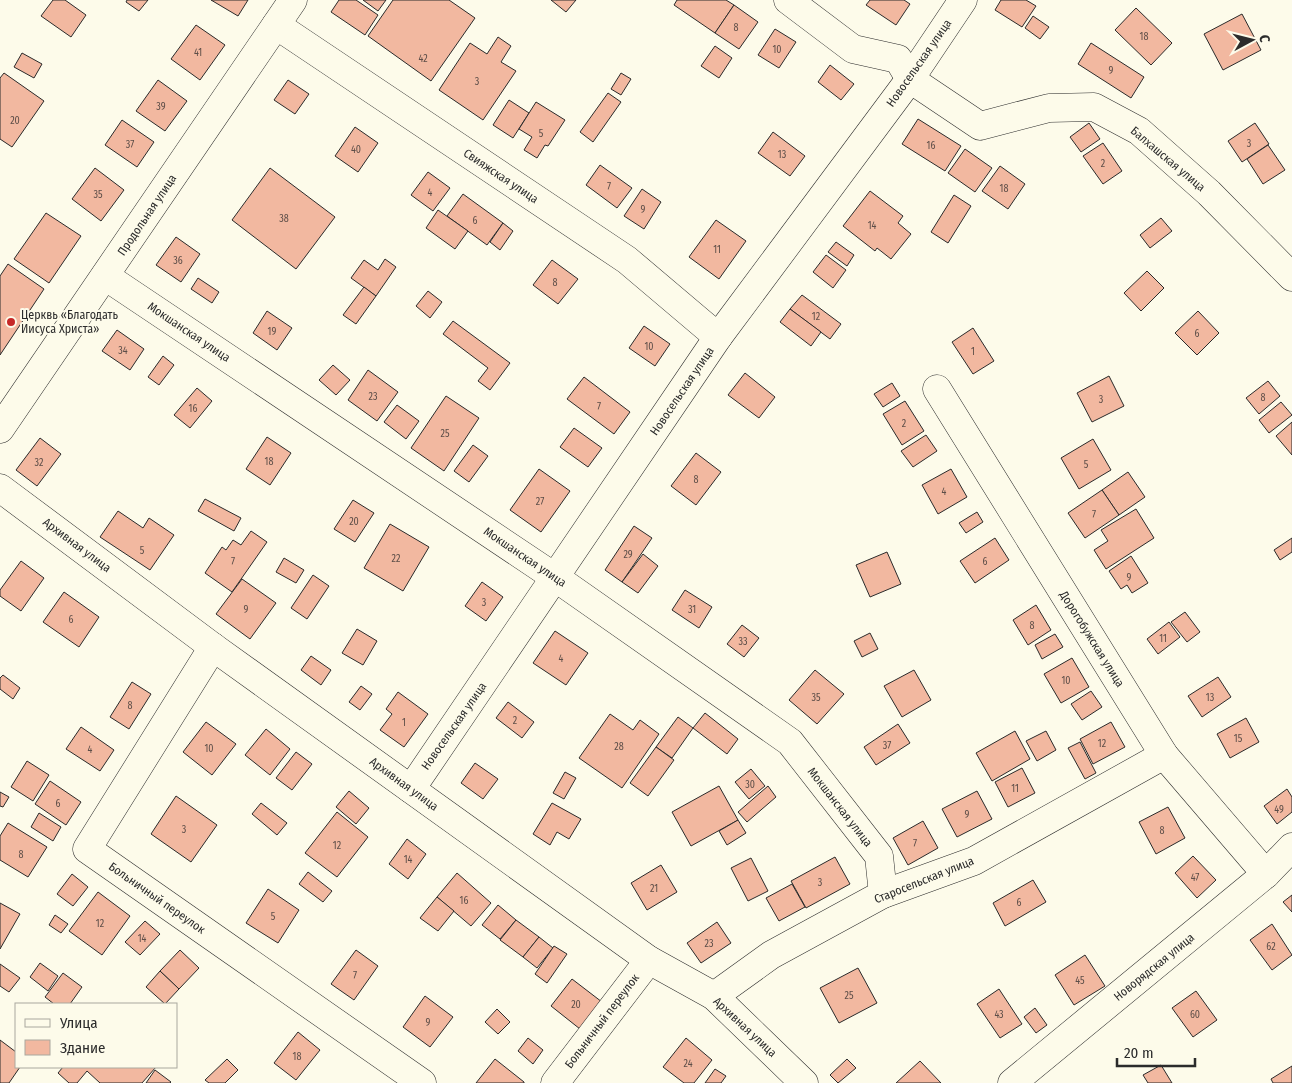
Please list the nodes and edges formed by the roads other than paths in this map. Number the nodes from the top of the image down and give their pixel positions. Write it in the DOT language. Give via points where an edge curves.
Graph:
graph roads {
  1 [pos="293,0"];
  2 [pos="788,0"];
  3 [pos="963,0"];
  4 [pos="276,25"];
  5 [pos="910,79"];
  6 [pos="105,276"];
  7 [pos="1292,277"];
  8 [pos="718,337"];
  9 [pos="937,389"];
  10 [pos="0,429"];
  11 [pos="0,488"];
  12 [pos="556,578"];
  13 [pos="213,647"];
  14 [pos="1164,755"];
  15 [pos="411,789"];
  16 [pos="1292,847"];
  17 [pos="1266,874"];
  18 [pos="883,894"];
  19 [pos="649,960"];
  20 [pos="714,996"];
  21 [pos="422,1083"];
  22 [pos="555,1083"];
  23 [pos="804,1083"];
  24 [pos="1012,1083"];
  1 -- 4 [label="street, Продольная улица"];
  2 -- 5 [label="street" via="852,49 898,59"];
  3 -- 5 [label="street, Новосельская улица"];
  4 -- 6 [label="street, Продольная улица"];
  4 -- 8 [label="street, Свияжская улица" via="627,260"];
  5 -- 7 [label="street, Балхашская улица" via="980,126 1048,108 1094,107 1138,131 1210,193"];
  5 -- 8 [label="street, Новосельская улица"];
  6 -- 10 [label="street, Продольная улица"];
  6 -- 12 [label="street, Мокшанская улица"];
  8 -- 12 [label="street, Новосельская улица"];
  9 -- 14 [label="street, Дорогобужская улица"];
  11 -- 13 [label="street, Архивная улица"];
  12 -- 15 [label="street, Новосельская улица"];
  12 -- 18 [label="street, Мокшанская улица" via="790,742 879,856"];
  13 -- 15 [label="street, Архивная улица"];
  13 -- 21 [label="street, Больничный переулок" via="87,849"];
  14 -- 17 [label="street, Дорогобужская улица"];
  14 -- 18 [label="street, Старосельская улица" via="974,861"];
  15 -- 19 [label="street, Архивная улица"];
  16 -- 17 [label="street, Новорядская улица"];
  17 -- 24 [label="street, Новорядская улица"];
  18 -- 20 [label="street, Старосельская улица" via="771,955"];
  19 -- 20 [label="street, Архивная улица"];
  19 -- 22 [label="street, Больничный переулок"];
  20 -- 23 [label="street, Архивная улица"];
}
